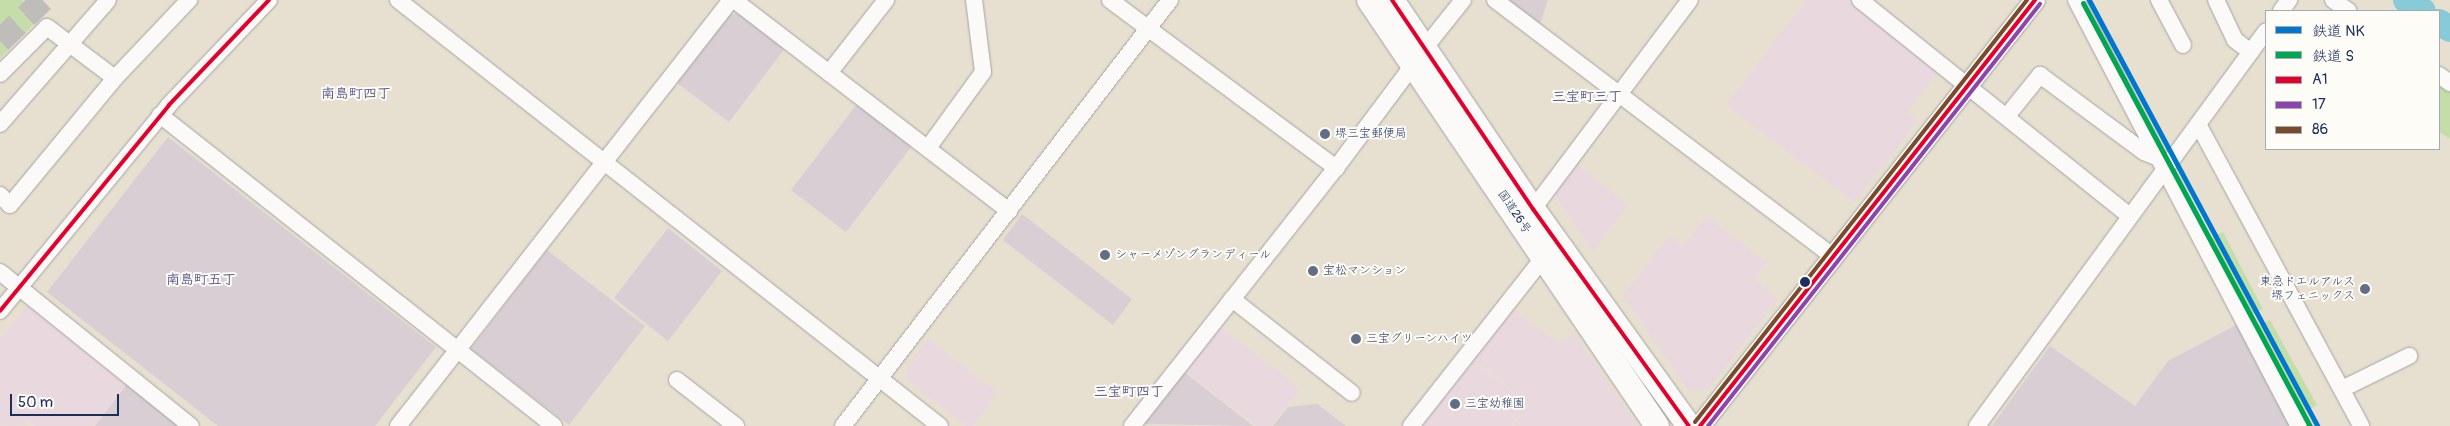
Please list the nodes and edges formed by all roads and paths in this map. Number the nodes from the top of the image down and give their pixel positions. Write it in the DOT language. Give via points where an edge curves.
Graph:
graph roads {
  1 [pos="108,0"];
  2 [pos="189,0"];
  3 [pos="269,0"];
  4 [pos="398,0"];
  5 [pos="732,0"];
  6 [pos="886,0"];
  7 [pos="974,0"];
  8 [pos="1110,0"];
  9 [pos="1170,0"];
  10 [pos="1369,0"];
  11 [pos="1392,0"];
  12 [pos="1463,0"];
  13 [pos="1494,0"];
  14 [pos="1690,0"];
  15 [pos="1860,0"];
  16 [pos="2035,0"];
  17 [pos="2076,0"];
  18 [pos="2159,0"];
  19 [pos="2216,0"];
  20 [pos="1149,29"];
  21 [pos="2265,32"];
  22 [pos="68,43"];
  23 [pos="2182,45"];
  24 [pos="2251,52"];
  25 [pos="1418,57"];
  26 [pos="829,72"];
  27 [pos="0,74"];
  28 [pos="2440,76"];
  29 [pos="115,78"];
  30 [pos="2450,84"];
  31 [pos="1968,85"];
  32 [pos="1617,95"];
  33 [pos="160,115"];
  34 [pos="2007,116"];
  35 [pos="0,124"];
  36 [pos="2198,124"];
  37 [pos="928,148"];
  38 [pos="607,162"];
  39 [pos="2161,164"];
  40 [pos="1336,168"];
  41 [pos="0,195"];
  42 [pos="1533,209"];
  43 [pos="1008,211"];
  44 [pos="2130,216"];
  45 [pos="1544,256"];
  46 [pos="1833,257"];
  47 [pos="0,272"];
  48 [pos="20,287"];
  49 [pos="1232,299"];
  50 [pos="0,311"];
  51 [pos="456,350"];
  52 [pos="2409,356"];
  53 [pos="880,379"];
  54 [pos="677,380"];
  55 [pos="2342,389"];
  56 [pos="1352,393"];
  57 [pos="730,424"];
  58 [pos="191,426"];
  59 [pos="398,426"];
  60 [pos="554,426"];
  61 [pos="843,426"];
  62 [pos="940,426"];
  63 [pos="1132,426"];
  64 [pos="1412,426"];
  65 [pos="1657,426"];
  66 [pos="1689,426"];
  67 [pos="1700,426"];
  68 [pos="1977,426"];
  69 [pos="2299,426"];
  70 [pos="2361,426"];
  1 -- 22 [label="street"];
  2 -- 29 [label="street"];
  3 -- 33 [label="street"];
  4 -- 38 [label="street"];
  5 -- 26 [label="street"];
  5 -- 38 [label="street"];
  6 -- 26 [label="street"];
  7 -- 37 [label="street" via="983,72"];
  8 -- 20 [label="street"];
  9 -- 20 [label="street"];
  10 -- 25 [label="highway, 国道26号"];
  11 -- 25 [label="highway, 国道26号"];
  12 -- 25 [label="street"];
  13 -- 32 [label="street"];
  14 -- 32 [label="street"];
  15 -- 31 [label="street"];
  16 -- 31 [label="main road"];
  17 -- 39 [label="street"];
  18 -- 23 [label="street"];
  19 -- 24 [label="street" via="2235,40"];
  20 -- 40 [label="street"];
  20 -- 43 [label="street"];
  21 -- 24 [label="street"];
  22 -- 27 [label="street" via="47,27"];
  22 -- 29 [label="street"];
  22 -- 35 [label="street"];
  24 -- 36 [label="street"];
  25 -- 40 [label="street"];
  25 -- 42 [label="highway, 国道26号"];
  25 -- 45 [label="highway, 国道26号"];
  26 -- 37 [label="street"];
  28 -- 30 [label="street"];
  29 -- 41 [label="street" via="10,205"];
  31 -- 34 [label="street"];
  31 -- 46 [label="main road"];
  32 -- 42 [label="street"];
  32 -- 46 [label="street"];
  33 -- 48 [label="street"];
  33 -- 51 [label="street"];
  34 -- 39 [label="street" via="2040,75"];
  34 -- 44 [label="street"];
  36 -- 39 [label="street"];
  36 -- 55 [label="street"];
  37 -- 43 [label="street"];
  38 -- 51 [label="street"];
  38 -- 53 [label="street"];
  39 -- 44 [label="street"];
  39 -- 69 [label="street"];
  40 -- 49 [label="street"];
  42 -- 66 [label="highway, 国道26号"];
  43 -- 53 [label="street"];
  44 -- 68 [label="street"];
  45 -- 64 [label="street"];
  45 -- 65 [label="highway, 国道26号"];
  46 -- 67 [label="main road"];
  47 -- 48 [label="street"];
  48 -- 50 [label="street"];
  48 -- 58 [label="street"];
  49 -- 56 [label="street" via="1298,360"];
  49 -- 63 [label="street"];
  51 -- 59 [label="street"];
  51 -- 60 [label="street"];
  52 -- 55 [label="street"];
  53 -- 61 [label="street"];
  53 -- 62 [label="street"];
  54 -- 57 [label="street"];
  55 -- 70 [label="street"];
}
